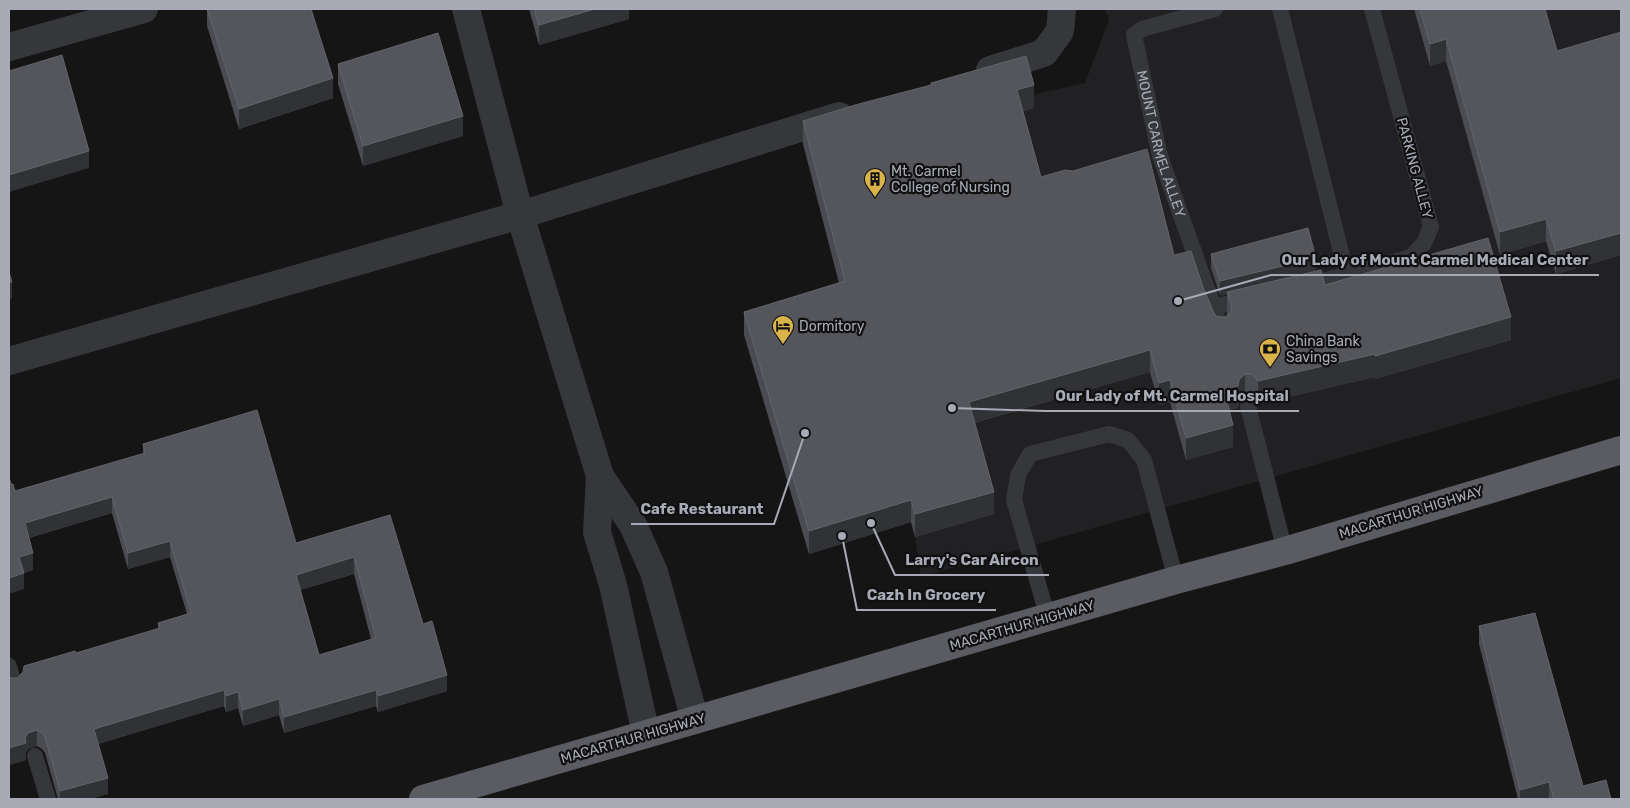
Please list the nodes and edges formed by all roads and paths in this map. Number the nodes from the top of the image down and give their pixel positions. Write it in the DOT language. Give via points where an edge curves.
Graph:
graph roads {
  1 [pos="144,9"];
  2 [pos="466,9"];
  3 [pos="1062,9"];
  4 [pos="1215,9"];
  5 [pos="1280,9"];
  6 [pos="1372,9"];
  7 [pos="9,47"];
  8 [pos="968,76"];
  9 [pos="863,109"];
  10 [pos="1160,156"];
  11 [pos="1142,162"];
  12 [pos="520,214"];
  13 [pos="1347,276"];
  14 [pos="1290,289"];
  15 [pos="1261,296"];
  16 [pos="1213,307"];
  17 [pos="1222,330"];
  18 [pos="9,361"];
  19 [pos="1248,406"];
  20 [pos="1621,450"];
  21 [pos="600,476"];
  22 [pos="1285,550"];
  23 [pos="654,572"];
  24 [pos="1176,580"];
  25 [pos="613,584"];
  26 [pos="1048,618"];
  27 [pos="9,666"];
  28 [pos="14,685"];
  29 [pos="695,720"];
  30 [pos="646,734"];
  31 [pos="35,756"];
  32 [pos="48,799"];
  33 [pos="423,799"];
  1 -- 7 [label="street"];
  2 -- 12 [label="street"];
  3 -- 8 [label="street" via="1060,31 1044,53"];
  4 -- 10 [label="lane, MOUNT CARMEL ALLEY" via="1134,35"];
  5 -- 13 [label="lane"];
  6 -- 13 [label="lane, PARKING ALLEY" via="1431,227 1424,243 1411,257"];
  9 -- 12 [label="street"];
  10 -- 11 [label="lane"];
  10 -- 16 [label="lane, MOUNT CARMEL ALLEY"];
  12 -- 18 [label="street"];
  12 -- 21 [label="street"];
  13 -- 14 [label="lane, PARKING ALLEY"];
  15 -- 16 [label="lane"];
  16 -- 17 [label="lane, MOUNT CARMEL ALLEY"];
  19 -- 22 [label="lane"];
  20 -- 22 [label="highway, MACARTHUR HIGHWAY"];
  21 -- 23 [label="street" via="633,525"];
  21 -- 25 [label="street" via="597,532"];
  22 -- 24 [label="highway, MACARTHUR HIGHWAY"];
  23 -- 25 [label="street"];
  23 -- 29 [label="street"];
  24 -- 26 [label="highway, MACARTHUR HIGHWAY"];
  24 -- 26 [label="lane" via="1144,460 1128,440 1110,434 1030,454 1018,475 1014,500"];
  25 -- 30 [label="street"];
  26 -- 29 [label="highway, MACARTHUR HIGHWAY"];
  27 -- 28 [label="lane"];
  29 -- 30 [label="highway, MACARTHUR HIGHWAY"];
  30 -- 33 [label="highway, MACARTHUR HIGHWAY"];
  31 -- 32 [label="lane"];
}
